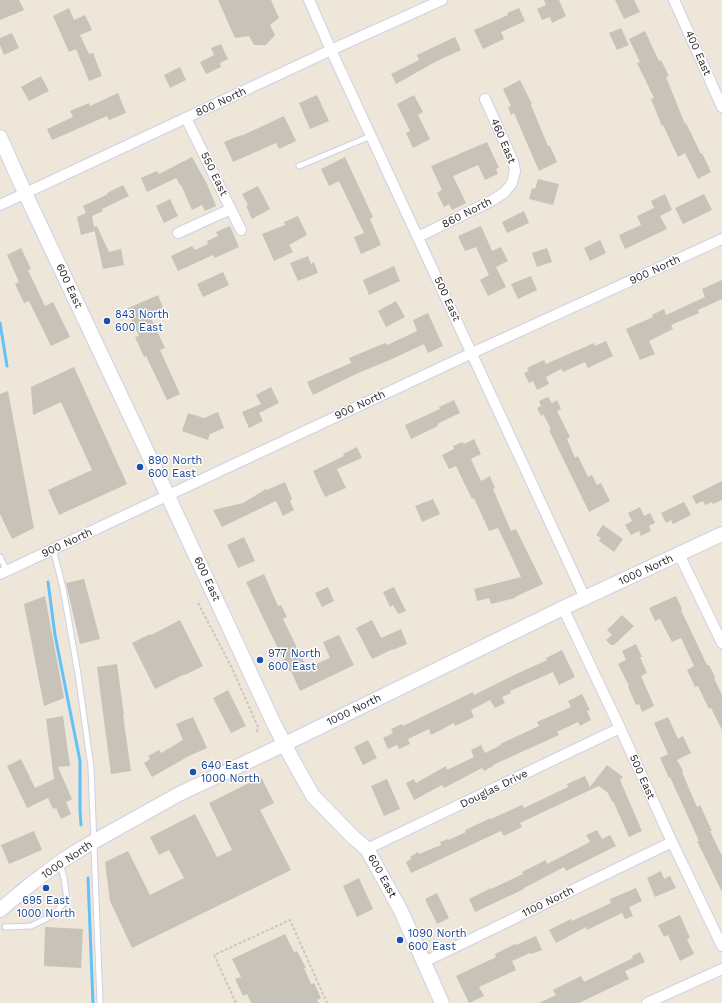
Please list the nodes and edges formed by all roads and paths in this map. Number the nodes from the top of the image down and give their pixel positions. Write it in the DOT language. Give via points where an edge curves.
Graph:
graph roads {
  1 [pos="309,0"];
  2 [pos="442,0"];
  3 [pos="674,0"];
  4 [pos="331,50"];
  5 [pos="485,99"];
  6 [pos="722,107"];
  7 [pos="186,118"];
  8 [pos="371,136"];
  9 [pos="0,137"];
  10 [pos="299,166"];
  11 [pos="512,183"];
  12 [pos="25,193"];
  13 [pos="0,205"];
  14 [pos="231,208"];
  15 [pos="241,230"];
  16 [pos="178,233"];
  17 [pos="418,237"];
  18 [pos="722,239"];
  19 [pos="472,353"];
  20 [pos="168,496"];
  21 [pos="722,534"];
  22 [pos="53,549"];
  23 [pos="679,554"];
  24 [pos="0,557"];
  25 [pos="3,572"];
  26 [pos="585,598"];
  27 [pos="198,603"];
  28 [pos="563,608"];
  29 [pos="722,643"];
  30 [pos="620,728"];
  31 [pos="257,733"];
  32 [pos="285,744"];
  33 [pos="94,841"];
  34 [pos="672,842"];
  35 [pos="367,849"];
  36 [pos="60,862"];
  37 [pos="0,910"];
  38 [pos="5,927"];
  39 [pos="722,946"];
  40 [pos="424,962"];
  41 [pos="722,969"];
  42 [pos="100,1003"];
  43 [pos="236,1003"];
  44 [pos="327,1003"];
  45 [pos="442,1003"];
  46 [pos="648,1003"];
  1 -- 4 [label="street, 500 East"];
  2 -- 4 [label="street, 800 North"];
  3 -- 6 [label="street, 400 East"];
  4 -- 7 [label="street, 800 North"];
  4 -- 8 [label="street, 500 East"];
  5 -- 11 [label="street, 460 East" via="514,161"];
  7 -- 12 [label="street, 800 North"];
  7 -- 14 [label="street, 550 East"];
  8 -- 10 [label="lane"];
  8 -- 17 [label="street, 500 East"];
  9 -- 12 [label="street, 600 East"];
  11 -- 17 [label="street, 860 North" via="505,192 493,200"];
  12 -- 13 [label="street, 800 North"];
  12 -- 20 [label="street, 600 East"];
  14 -- 15 [label="street, 550 East"];
  14 -- 16 [label="street"];
  17 -- 19 [label="street, 500 East"];
  18 -- 19 [label="street, 900 North"];
  19 -- 20 [label="street, 900 North"];
  19 -- 26 [label="street, 500 East"];
  20 -- 22 [label="street, 900 North"];
  20 -- 32 [label="street, 600 East"];
  21 -- 23 [label="street, 1000 North"];
  22 -- 25 [label="street, 900 North"];
  22 -- 33 [label="lane" via="78,674 91,767"];
  23 -- 26 [label="street, 1000 North"];
  23 -- 29 [label="street"];
  24 -- 25 [label="lane"];
  26 -- 28 [label="street, 1000 North"];
  27 -- 31 [label="path" via="232,668 258,727"];
  28 -- 30 [label="street, 500 East"];
  28 -- 32 [label="street, 1000 North"];
  30 -- 34 [label="street, 500 East"];
  30 -- 35 [label="street, Douglas Drive"];
  32 -- 33 [label="street, 1000 North" via="179,794"];
  32 -- 35 [label="street, 600 East" via="313,796"];
  33 -- 36 [label="street, 1000 North"];
  33 -- 42 [label="lane"];
  34 -- 39 [label="street, 500 East"];
  34 -- 40 [label="street, 1100 North"];
  35 -- 40 [label="street, 600 East" via="401,911"];
  36 -- 37 [label="street, 1000 North"];
  36 -- 38 [label="lane" via="67,900 52,916 32,926"];
  40 -- 45 [label="street, 600 East"];
  41 -- 46 [label="street"];
  43 -- 44 [label="path" via="214,955 290,920"];
}
